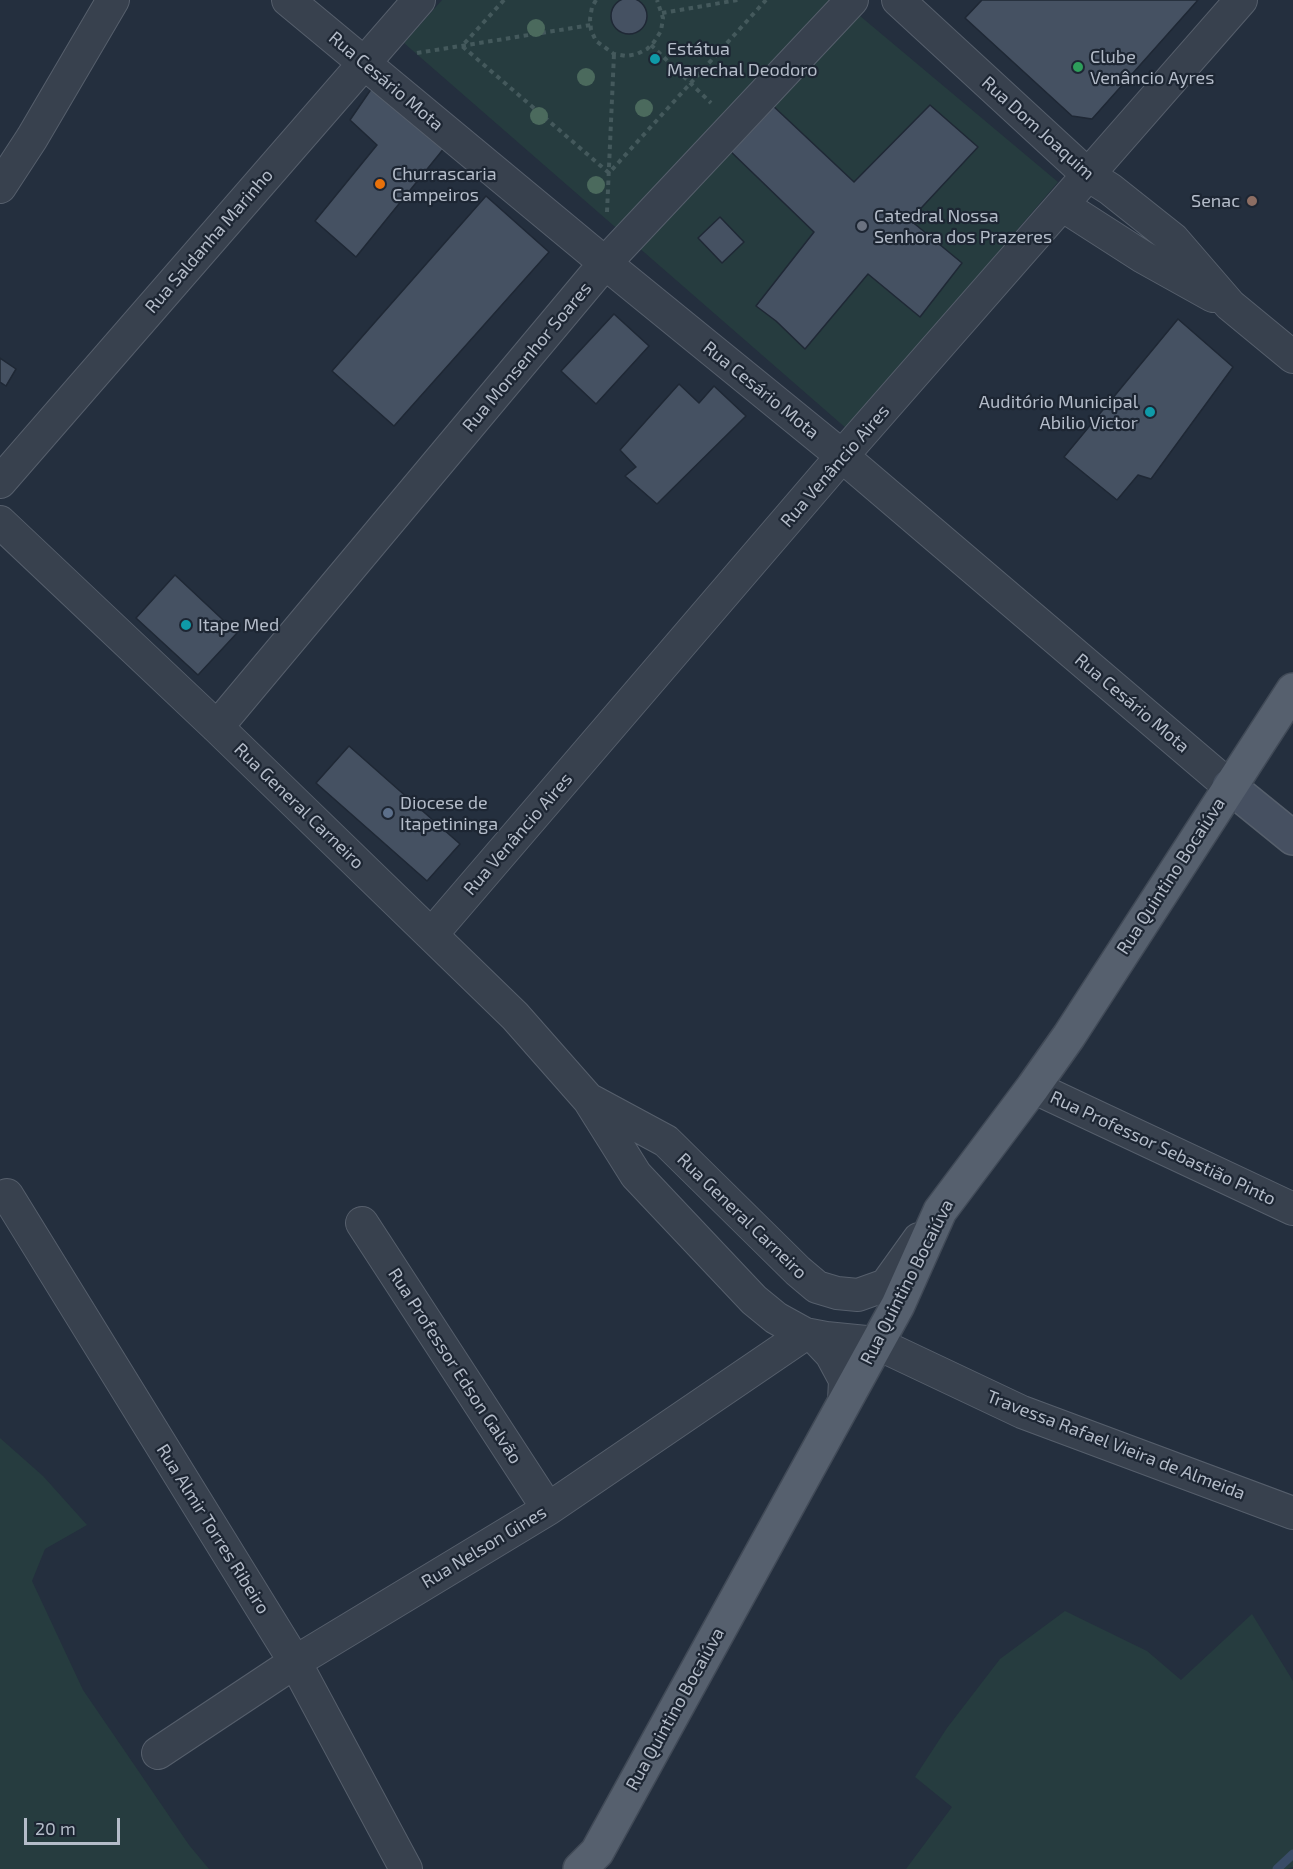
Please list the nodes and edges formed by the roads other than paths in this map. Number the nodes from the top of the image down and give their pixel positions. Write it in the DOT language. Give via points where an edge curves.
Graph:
graph roads {
  1 [pos="113,0"];
  2 [pos="288,0"];
  3 [pos="419,0"];
  4 [pos="852,0"];
  5 [pos="898,0"];
  6 [pos="1241,0"];
  7 [pos="363,62"];
  8 [pos="1088,175"];
  9 [pos="0,188"];
  10 [pos="1062,205"];
  11 [pos="605,263"];
  12 [pos="1230,305"];
  13 [pos="1293,357"];
  14 [pos="842,456"];
  15 [pos="0,482"];
  16 [pos="0,522"];
  17 [pos="1293,690"];
  18 [pos="218,727"];
  19 [pos="1229,786"];
  20 [pos="1293,837"];
  21 [pos="432,934"];
  22 [pos="1033,1087"];
  23 [pos="589,1100"];
  24 [pos="7,1195"];
  25 [pos="1293,1209"];
  26 [pos="940,1211"];
  27 [pos="362,1222"];
  28 [pos="809,1335"];
  29 [pos="876,1343"];
  30 [pos="844,1401"];
  31 [pos="548,1509"];
  32 [pos="1293,1513"];
  33 [pos="295,1662"];
  34 [pos="158,1754"];
  35 [pos="406,1869"];
  36 [pos="580,1869"];
  1 -- 9 [label="street"];
  2 -- 7 [label="street, Rua Cesário Mota"];
  3 -- 7 [label="street, Rua Saldanha Marinho"];
  4 -- 11 [label="street, Rua Monsenhor Soares"];
  5 -- 8 [label="street, Rua Dom Joaquim"];
  6 -- 8 [label="street, Rua Venâncio Aires"];
  7 -- 11 [label="street, Rua Cesário Mota"];
  7 -- 15 [label="street, Rua Saldanha Marinho"];
  8 -- 10 [label="street, Rua Venâncio Aires"];
  8 -- 12 [label="street, Rua Dom Joaquim" via="1173,239"];
  10 -- 12 [label="street, Rua Dom Joaquim" via="1143,257"];
  10 -- 14 [label="street, Rua Venâncio Aires"];
  11 -- 14 [label="street, Rua Cesário Mota"];
  11 -- 18 [label="street, Rua Monsenhor Soares"];
  12 -- 13 [label="street, Rua Dom Joaquim"];
  14 -- 19 [label="street, Rua Cesário Mota"];
  14 -- 21 [label="street, Rua Venâncio Aires"];
  16 -- 18 [label="street, Rua General Carneiro"];
  17 -- 19 [label="main road, Rua Quintino Bocaiúva"];
  18 -- 21 [label="street, Rua General Carneiro"];
  19 -- 20 [label="main road"];
  19 -- 22 [label="main road, Rua Quintino Bocaiúva"];
  21 -- 23 [label="street, Rua General Carneiro" via="515,1016"];
  22 -- 25 [label="street, Rua Professor Sebastião Pinto"];
  22 -- 26 [label="main road, Rua Quintino Bocaiúva"];
  23 -- 26 [label="street, Rua General Carneiro" via="666,1141 817,1287 858,1294 886,1285"];
  23 -- 28 [label="street, Rua General Carneiro" via="636,1175 754,1300 776,1318"];
  24 -- 33 [label="street, Rua Almir Torres Ribeiro"];
  26 -- 29 [label="main road, Rua Quintino Bocaiúva" via="898,1305"];
  27 -- 31 [label="street, Rua Professor Edson Galvão"];
  28 -- 29 [label="street, Rua General Carneiro"];
  28 -- 30 [label="street" via="831,1354 845,1380"];
  28 -- 31 [label="street, Rua Nelson Gines"];
  29 -- 30 [label="main road, Rua Quintino Bocaiúva"];
  29 -- 32 [label="street, Travessa Rafael Vieira de Almeida" via="1022,1412"];
  30 -- 36 [label="main road, Rua Quintino Bocaiúva" via="597,1852"];
  31 -- 33 [label="street, Rua Nelson Gines"];
  33 -- 34 [label="street, Rua Nelson Gines"];
  33 -- 35 [label="street, Rua Almir Torres Ribeiro"];
}
